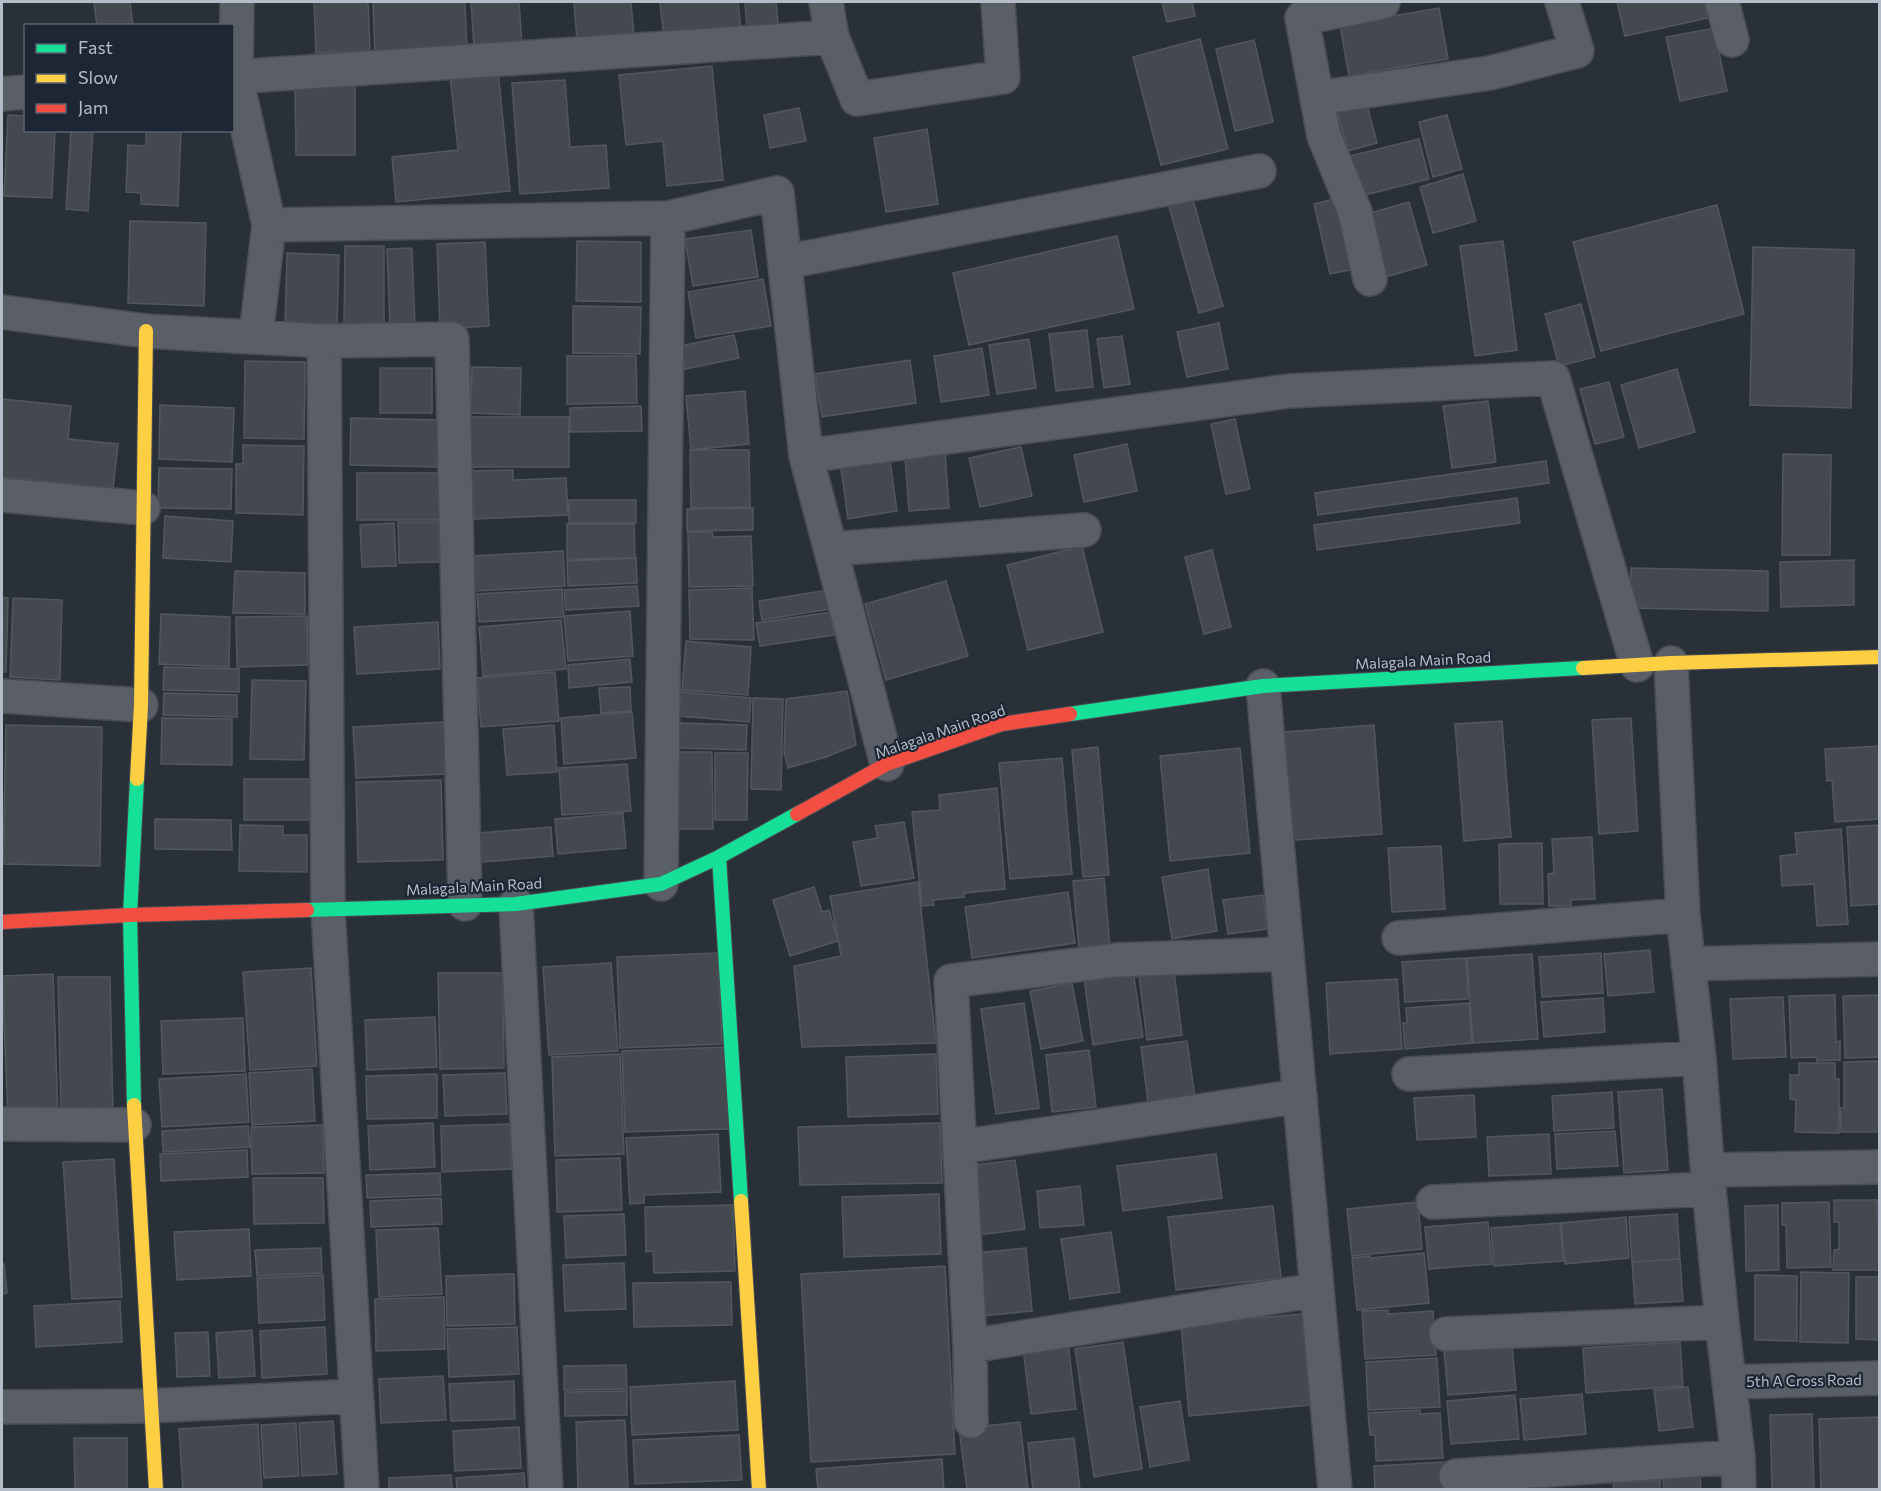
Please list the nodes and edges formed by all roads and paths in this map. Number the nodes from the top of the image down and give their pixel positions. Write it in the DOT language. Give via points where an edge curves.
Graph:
graph roads {
  1 [pos="237,2"];
  2 [pos="826,2"];
  3 [pos="998,2"];
  4 [pos="1383,2"];
  5 [pos="1562,2"];
  6 [pos="1722,2"];
  7 [pos="832,37"];
  8 [pos="1732,40"];
  9 [pos="234,77"];
  10 [pos="24,92"];
  11 [pos="2,94"];
  12 [pos="1317,98"];
  13 [pos="1259,171"];
  14 [pos="668,218"];
  15 [pos="270,225"];
  16 [pos="784,262"];
  17 [pos="1370,279"];
  18 [pos="2,312"];
  19 [pos="146,331"];
  20 [pos="256,336"];
  21 [pos="324,341"];
  22 [pos="806,456"];
  23 [pos="2,495"];
  24 [pos="142,508"];
  25 [pos="1084,530"];
  26 [pos="831,549"];
  27 [pos="1880,657"];
  28 [pos="1671,663"];
  29 [pos="1637,665"];
  30 [pos="1263,686"];
  31 [pos="2,696"];
  32 [pos="141,705"];
  33 [pos="887,764"];
  34 [pos="719,857"];
  35 [pos="661,884"];
  36 [pos="465,904"];
  37 [pos="516,904"];
  38 [pos="328,910"];
  39 [pos="130,915"];
  40 [pos="1683,915"];
  41 [pos="2,922"];
  42 [pos="1399,938"];
  43 [pos="1287,954"];
  44 [pos="1880,959"];
  45 [pos="1688,964"];
  46 [pos="1699,1058"];
  47 [pos="1409,1074"];
  48 [pos="1300,1096"];
  49 [pos="2,1124"];
  50 [pos="134,1125"];
  51 [pos="960,1147"];
  52 [pos="1880,1167"];
  53 [pos="1708,1179"];
  54 [pos="1433,1202"];
  55 [pos="1317,1290"];
  56 [pos="1722,1322"];
  57 [pos="1446,1334"];
  58 [pos="970,1346"];
  59 [pos="1880,1378"];
  60 [pos="1728,1382"];
  61 [pos="356,1396"];
  62 [pos="149,1406"];
  63 [pos="2,1407"];
  64 [pos="971,1420"];
  65 [pos="1738,1457"];
  66 [pos="1456,1476"];
  67 [pos="156,1490"];
  68 [pos="362,1490"];
  69 [pos="546,1490"];
  70 [pos="759,1490"];
  71 [pos="1335,1490"];
  72 [pos="1739,1490"];
  1 -- 9 [label="street"];
  2 -- 7 [label="street"];
  3 -- 7 [label="street" via="1003,77 857,99"];
  4 -- 12 [label="street" via="1302,18"];
  5 -- 12 [label="street" via="1576,51 1490,73"];
  6 -- 8 [label="street"];
  7 -- 9 [label="street"];
  9 -- 15 [label="street"];
  10 -- 11 [label="street"];
  12 -- 17 [label="street" via="1324,136 1355,212"];
  13 -- 16 [label="street"];
  14 -- 15 [label="street"];
  14 -- 16 [label="street" via="777,193"];
  14 -- 35 [label="street"];
  15 -- 20 [label="street"];
  16 -- 22 [label="street"];
  18 -- 19 [label="street"];
  19 -- 20 [label="street"];
  19 -- 24 [label="street"];
  20 -- 21 [label="street"];
  21 -- 36 [label="street" via="453,339"];
  21 -- 38 [label="street"];
  22 -- 26 [label="street"];
  22 -- 29 [label="street" via="1289,390 1553,378"];
  23 -- 24 [label="street"];
  24 -- 32 [label="street"];
  25 -- 26 [label="street"];
  26 -- 33 [label="street"];
  27 -- 28 [label="street, Malagala Main Road"];
  28 -- 29 [label="street, Malagala Main Road"];
  28 -- 40 [label="street"];
  29 -- 30 [label="street, Malagala Main Road"];
  30 -- 33 [label="street, Malagala Main Road" via="1002,724"];
  30 -- 43 [label="street"];
  31 -- 32 [label="street"];
  32 -- 39 [label="street"];
  33 -- 34 [label="street, Malagala Main Road"];
  34 -- 35 [label="street, Malagala Main Road"];
  34 -- 70 [label="street"];
  35 -- 37 [label="street, Malagala Main Road"];
  36 -- 37 [label="street, Malagala Main Road"];
  36 -- 38 [label="street, Malagala Main Road"];
  37 -- 69 [label="street"];
  38 -- 39 [label="street, Malagala Main Road"];
  38 -- 61 [label="street"];
  39 -- 41 [label="street, Malagala Main Road"];
  39 -- 50 [label="street"];
  40 -- 42 [label="street"];
  40 -- 45 [label="street"];
  43 -- 48 [label="street"];
  43 -- 51 [label="street" via="1116,960 951,981"];
  44 -- 45 [label="street"];
  45 -- 46 [label="street"];
  46 -- 47 [label="street"];
  46 -- 53 [label="street"];
  48 -- 51 [label="street"];
  48 -- 55 [label="street"];
  49 -- 50 [label="street"];
  50 -- 62 [label="street"];
  51 -- 58 [label="street"];
  52 -- 53 [label="street"];
  53 -- 54 [label="street"];
  53 -- 56 [label="street"];
  55 -- 58 [label="street"];
  55 -- 71 [label="street"];
  56 -- 57 [label="street"];
  56 -- 60 [label="street"];
  58 -- 64 [label="street"];
  59 -- 60 [label="street, 5th A Cross Road"];
  60 -- 65 [label="street"];
  61 -- 62 [label="street"];
  61 -- 68 [label="street"];
  62 -- 63 [label="street"];
  62 -- 67 [label="street"];
  65 -- 66 [label="street"];
  65 -- 72 [label="street"];
}
